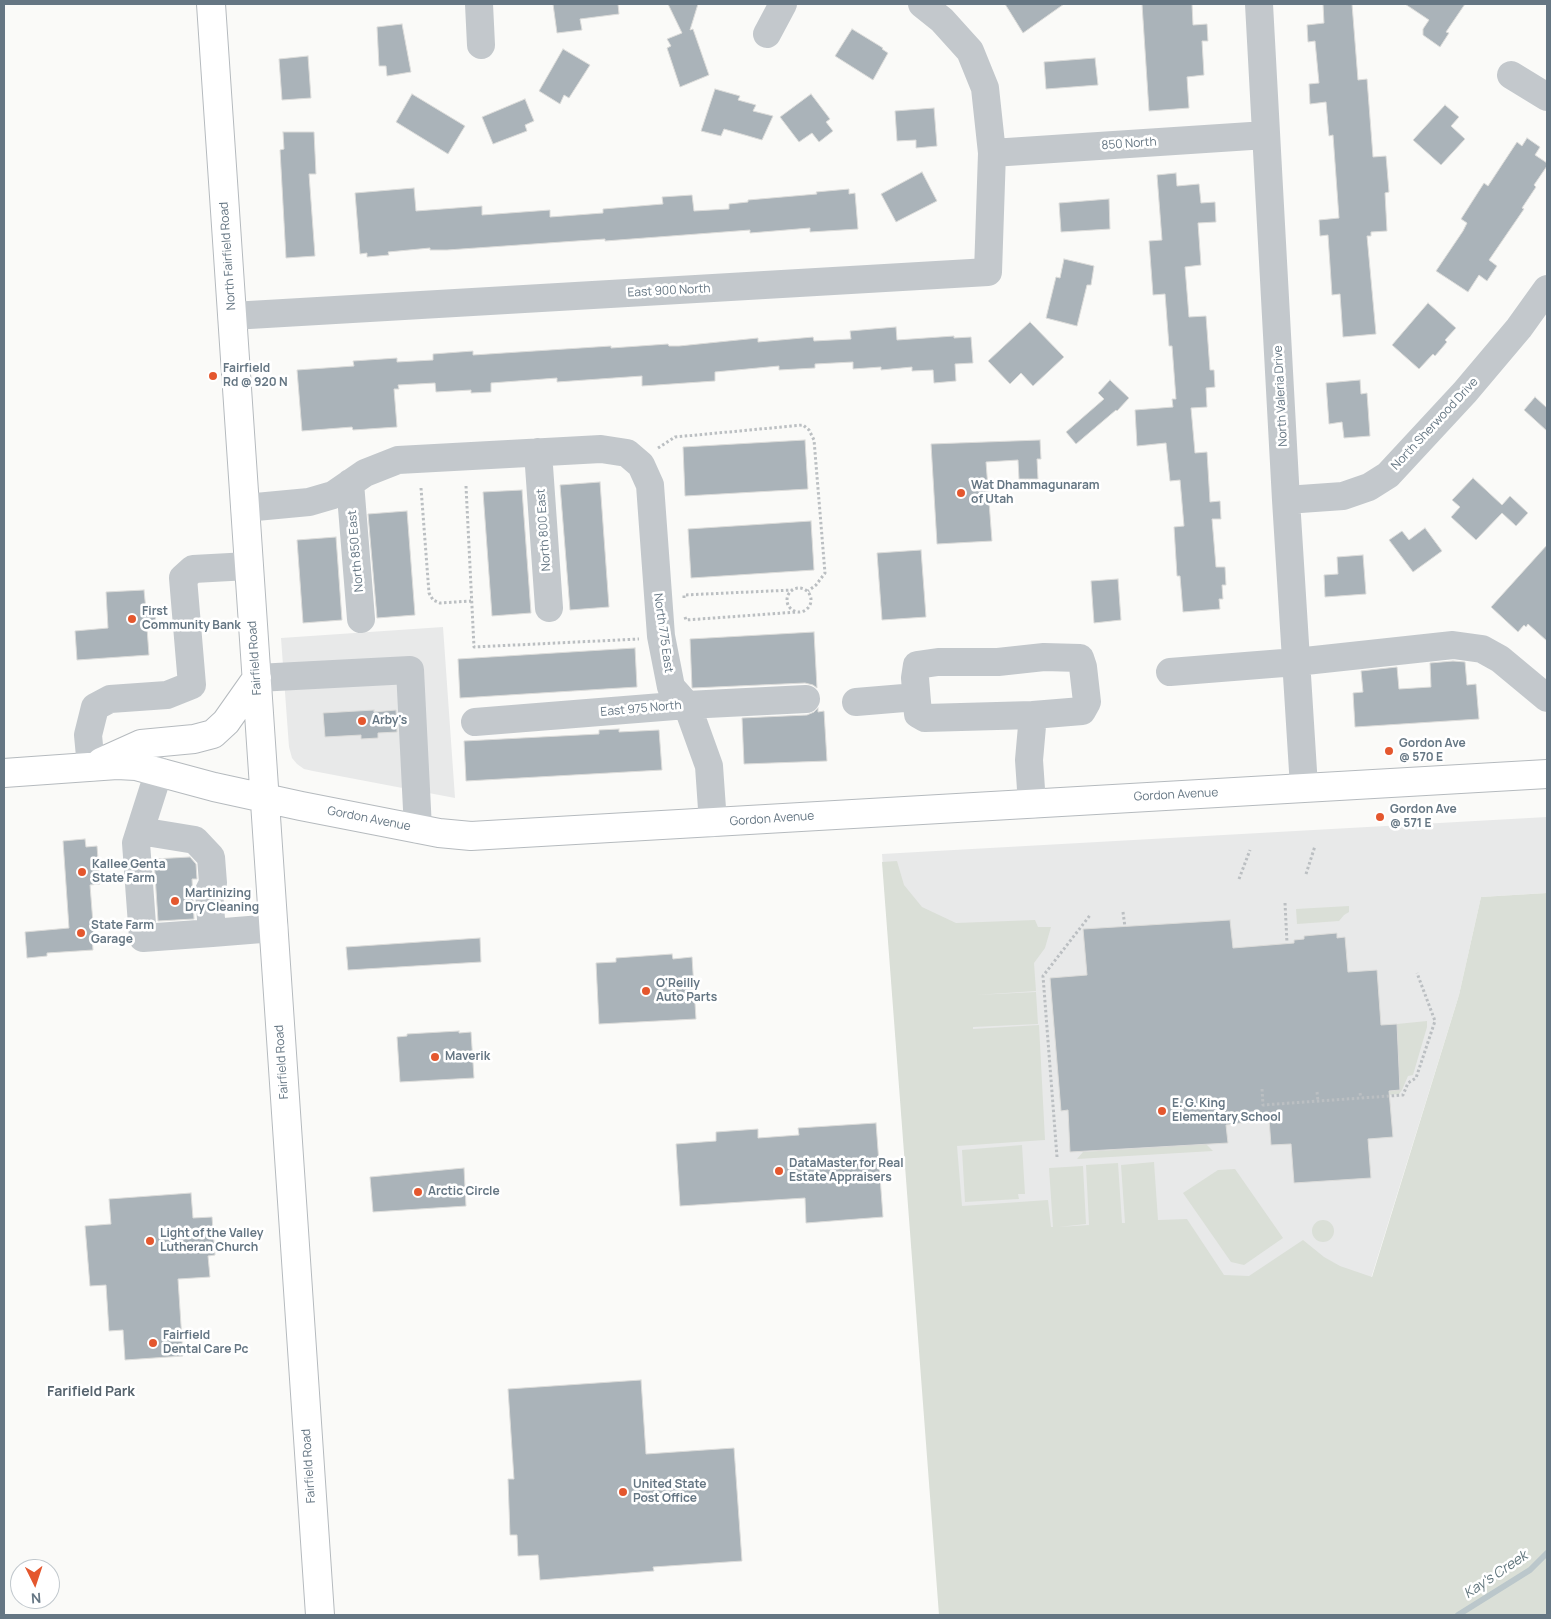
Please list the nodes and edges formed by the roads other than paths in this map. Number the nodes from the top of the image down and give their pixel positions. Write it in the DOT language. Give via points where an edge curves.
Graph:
graph roads {
  1 [pos="211,4"];
  2 [pos="480,4"];
  3 [pos="782,4"];
  4 [pos="922,4"];
  5 [pos="1259,4"];
  6 [pos="767,34"];
  7 [pos="481,45"];
  8 [pos="1512,75"];
  9 [pos="1547,97"];
  10 [pos="1266,135"];
  11 [pos="992,153"];
  12 [pos="1547,289"];
  13 [pos="232,316"];
  14 [pos="538,452"];
  15 [pos="350,482"];
  16 [pos="1286,500"];
  17 [pos="245,508"];
  18 [pos="249,566"];
  19 [pos="550,608"];
  20 [pos="361,618"];
  21 [pos="1296,662"];
  22 [pos="1170,672"];
  23 [pos="256,678"];
  24 [pos="916,697"];
  25 [pos="1547,698"];
  26 [pos="806,699"];
  27 [pos="856,702"];
  28 [pos="687,705"];
  29 [pos="1033,715"];
  30 [pos="476,722"];
  31 [pos="91,767"];
  32 [pos="159,771"];
  33 [pos="4,773"];
  34 [pos="1547,774"];
  35 [pos="1304,788"];
  36 [pos="264,798"];
  37 [pos="1032,804"];
  38 [pos="713,823"];
  39 [pos="418,829"];
  40 [pos="140,831"];
  41 [pos="274,928"];
  42 [pos="212,933"];
  43 [pos="320,1615"];
  1 -- 13 [label="main road, North Fairfield Road"];
  2 -- 7 [label="street"];
  3 -- 6 [label="street"];
  4 -- 11 [label="street" via="942,20 970,51 985,88"];
  5 -- 10 [label="street, North Valeria Drive"];
  8 -- 9 [label="street"];
  10 -- 11 [label="street, 850 North"];
  10 -- 16 [label="street, North Valeria Drive"];
  11 -- 13 [label="street, East 900 North" via="988,272"];
  12 -- 16 [label="street, North Sherwood Drive" via="1484,371 1388,475 1369,488 1343,496"];
  13 -- 17 [label="main road, North Fairfield Road"];
  14 -- 15 [label="street" via="398,460"];
  14 -- 19 [label="street, North 800 East"];
  14 -- 28 [label="street, North 775 East" via="601,449 648,458 661,636 671,687"];
  15 -- 17 [label="street" via="333,494 309,502"];
  15 -- 20 [label="street, North 850 East"];
  16 -- 21 [label="street, North Valeria Drive"];
  17 -- 18 [label="main road, Fairfield Road"];
  18 -- 23 [label="main road, Fairfield Road"];
  18 -- 31 [label="street" via="193,569 183,578 192,685 167,695 110,700 95,707 88,735"];
  21 -- 22 [label="street"];
  21 -- 25 [label="street" via="1453,645 1482,649 1500,659"];
  21 -- 35 [label="street, North Valeria Drive"];
  23 -- 31 [label="main road" via="226,722 213,734 141,744"];
  23 -- 36 [label="main road, Fairfield Road"];
  23 -- 39 [label="street" via="410,670"];
  24 -- 27 [label="street"];
  24 -- 29 [label="street" via="918,714 926,718"];
  24 -- 29 [label="street" via="916,665 1044,657 1080,658 1087,702 1082,711"];
  26 -- 28 [label="street, East 975 North"];
  28 -- 30 [label="street, East 975 North"];
  28 -- 38 [label="street, North 775 East" via="709,766"];
  29 -- 37 [label="street" via="1029,760"];
  31 -- 32 [label="main road, Gordon Avenue" via="128,765"];
  31 -- 33 [label="main road, Gordon Avenue"];
  32 -- 36 [label="main road, Gordon Avenue"];
  32 -- 40 [label="street"];
  34 -- 35 [label="main road, Gordon Avenue"];
  35 -- 37 [label="main road, Gordon Avenue"];
  36 -- 39 [label="main road, Gordon Avenue"];
  36 -- 41 [label="main road, Fairfield Road"];
  37 -- 38 [label="main road, Gordon Avenue"];
  38 -- 39 [label="main road, Gordon Avenue" via="491,836"];
  40 -- 42 [label="street" via="195,840 211,857"];
  40 -- 42 [label="street" via="136,843 143,938"];
  41 -- 42 [label="street"];
  41 -- 43 [label="main road, Fairfield Road"];
}
